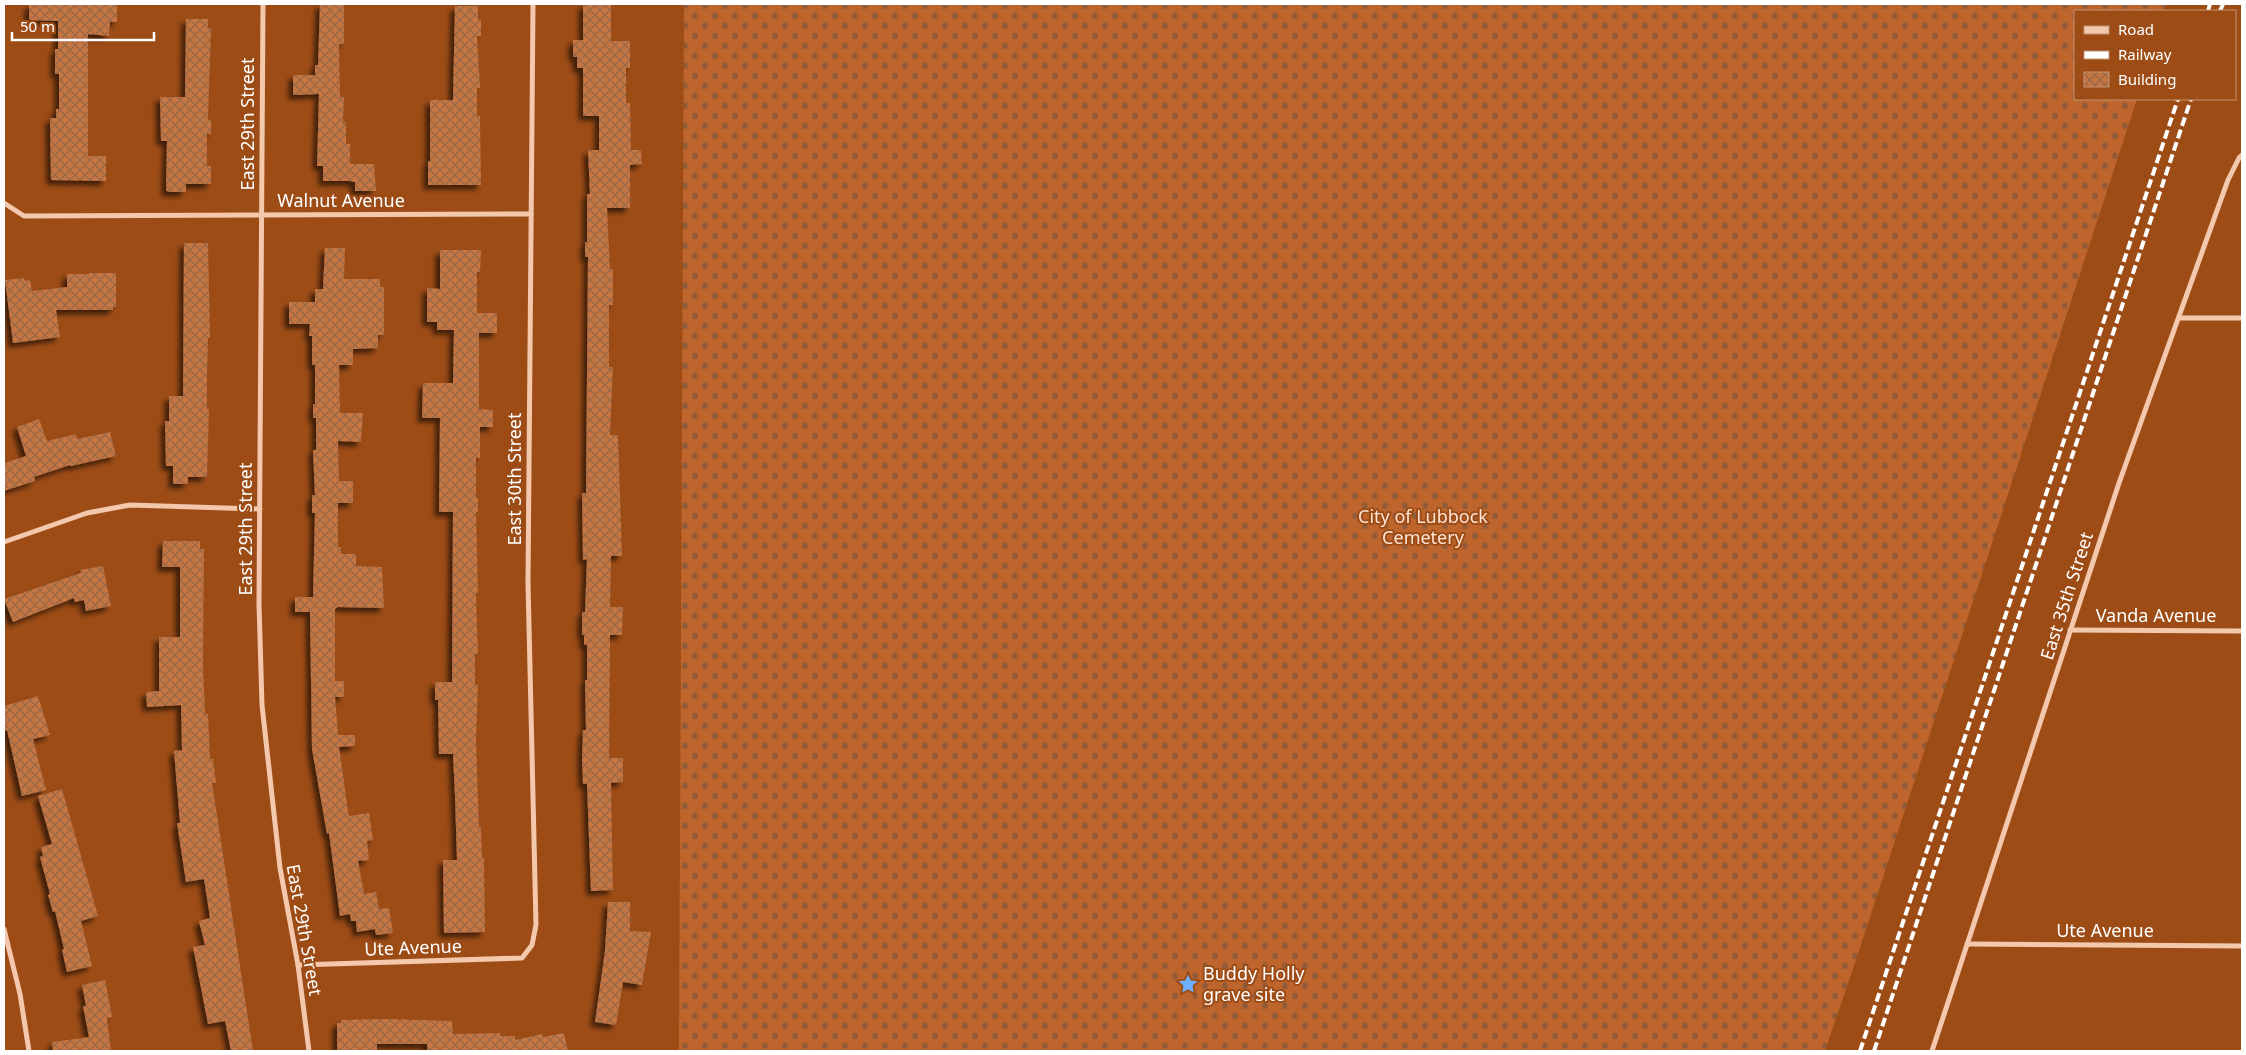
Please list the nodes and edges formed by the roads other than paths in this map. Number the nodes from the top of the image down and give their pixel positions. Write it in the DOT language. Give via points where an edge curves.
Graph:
graph roads {
  1 [pos="263,4"];
  2 [pos="533,4"];
  3 [pos="2242,155"];
  4 [pos="4,203"];
  5 [pos="531,214"];
  6 [pos="262,215"];
  7 [pos="2179,318"];
  8 [pos="2242,318"];
  9 [pos="260,509"];
  10 [pos="4,542"];
  11 [pos="2070,630"];
  12 [pos="2242,631"];
  13 [pos="4,929"];
  14 [pos="1967,944"];
  15 [pos="2242,946"];
  16 [pos="527,952"];
  17 [pos="298,965"];
  18 [pos="29,1051"];
  19 [pos="310,1051"];
  20 [pos="1932,1051"];
  1 -- 6 [label="street, East 29th Street"];
  2 -- 5 [label="street, East 30th Street"];
  3 -- 7 [label="street, East 35th Street" via="2228,180"];
  4 -- 6 [label="street, Walnut Avenue" via="24,216"];
  5 -- 6 [label="street, Walnut Avenue"];
  5 -- 16 [label="street, East 30th Street" via="528,583 536,926"];
  6 -- 9 [label="street, East 29th Street"];
  7 -- 8 [label="street"];
  7 -- 11 [label="street, East 35th Street" via="2119,482"];
  9 -- 10 [label="street" via="130,505 87,513"];
  9 -- 17 [label="street, East 29th Street" via="262,706 280,868"];
  11 -- 12 [label="street, Vanda Avenue"];
  11 -- 14 [label="street, East 35th Street"];
  13 -- 18 [label="street" via="20,994"];
  14 -- 15 [label="street, Ute Avenue"];
  14 -- 20 [label="street, East 35th Street"];
  16 -- 17 [label="street, Ute Avenue" via="522,958"];
  17 -- 19 [label="street, East 29th Street"];
}
